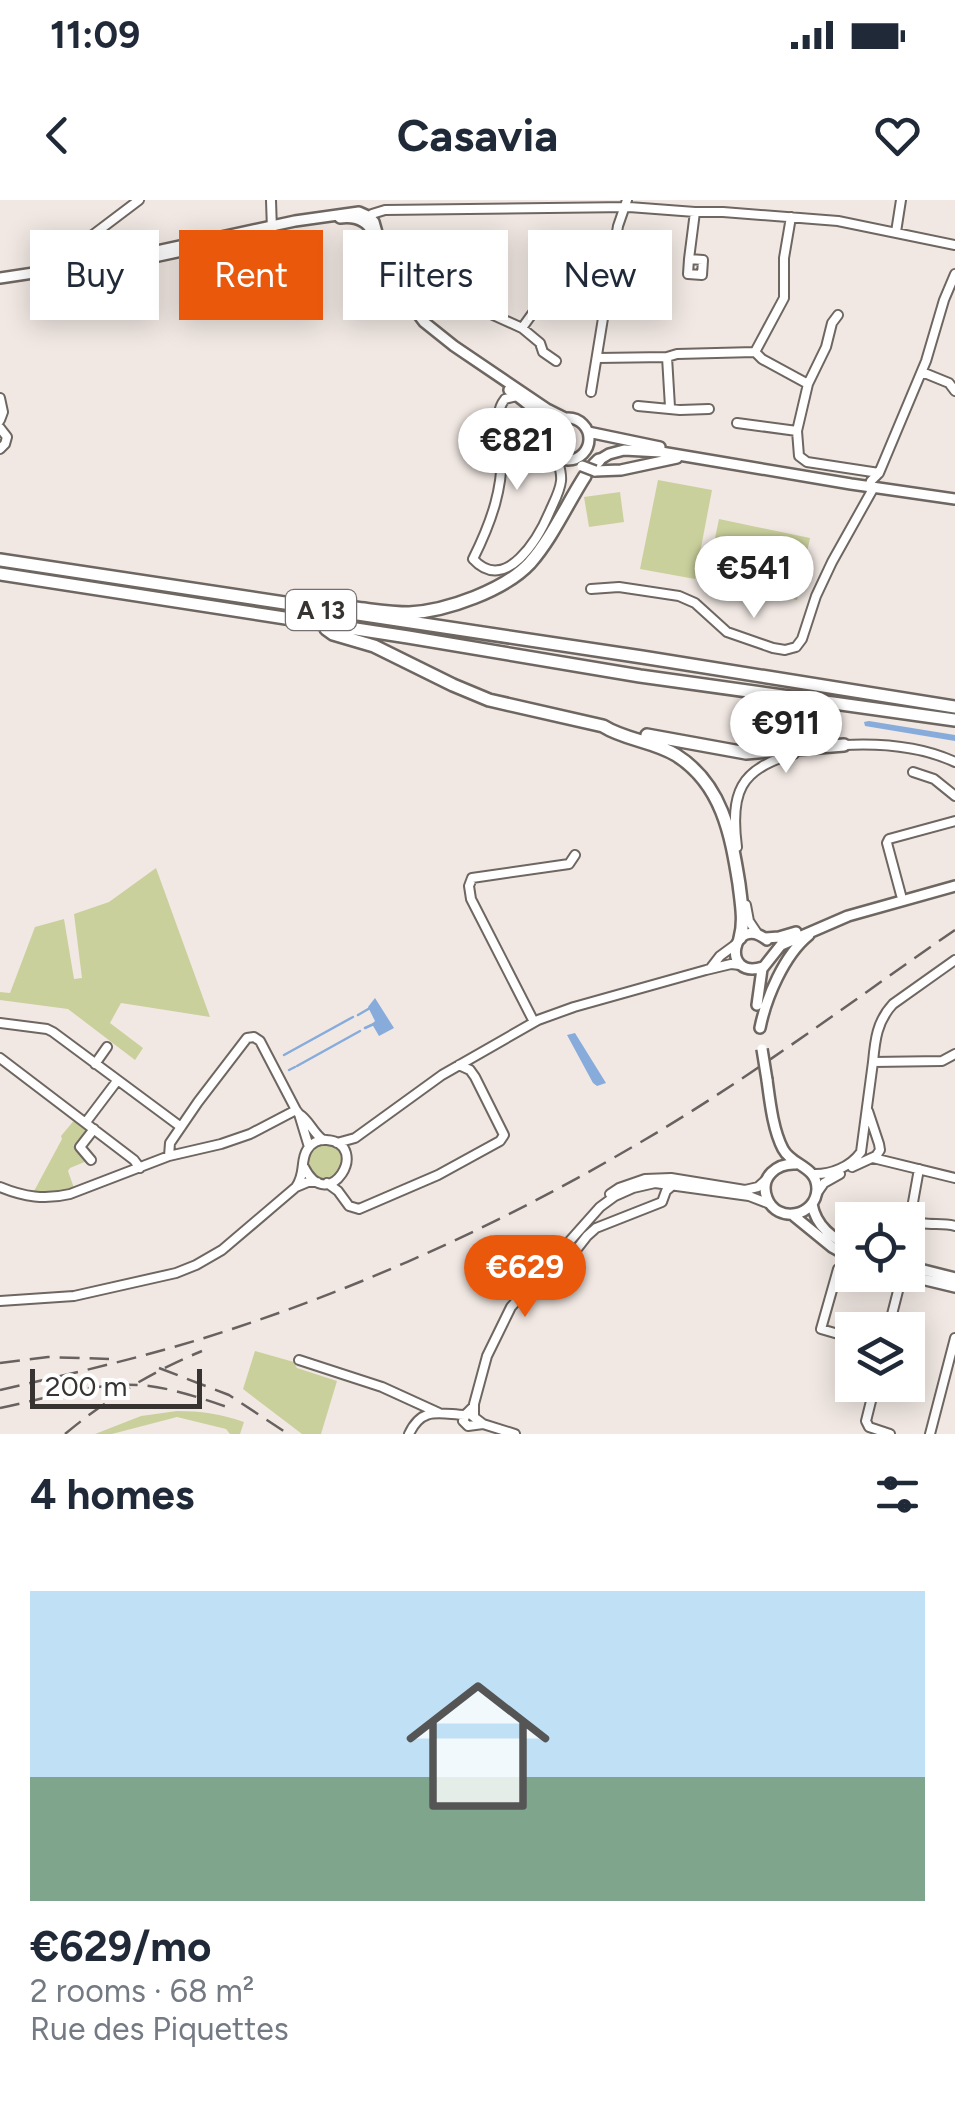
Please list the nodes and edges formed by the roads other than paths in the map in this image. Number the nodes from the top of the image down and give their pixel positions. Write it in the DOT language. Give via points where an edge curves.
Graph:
graph roads {
  1 [pos="271,200"];
  2 [pos="902,200"];
  3 [pos="135,202"];
  4 [pos="625,204"];
  5 [pos="695,212"];
  6 [pos="791,216"];
  7 [pos="369,222"];
  8 [pos="272,229"];
  9 [pos="99,230"];
  10 [pos="620,230"];
  11 [pos="896,232"];
  12 [pos="955,245"];
  13 [pos="159,256"];
  14 [pos="690,259"];
  15 [pos="955,274"];
  16 [pos="30,276"];
  17 [pos="0,281"];
  18 [pos="944,300"];
  19 [pos="955,303"];
  20 [pos="838,316"];
  21 [pos="504,320"];
  22 [pos="528,320"];
  23 [pos="603,320"];
  24 [pos="522,328"];
  25 [pos="755,352"];
  26 [pos="667,357"];
  27 [pos="598,358"];
  28 [pos="556,361"];
  29 [pos="922,372"];
  30 [pos="808,384"];
  31 [pos="955,391"];
  32 [pos="591,392"];
  33 [pos="516,396"];
  34 [pos="0,398"];
  35 [pos="638,406"];
  36 [pos="670,407"];
  37 [pos="709,408"];
  38 [pos="565,418"];
  39 [pos="0,420"];
  40 [pos="738,423"];
  41 [pos="0,428"];
  42 [pos="548,431"];
  43 [pos="796,431"];
  44 [pos="588,432"];
  45 [pos="0,449"];
  46 [pos="557,458"];
  47 [pos="694,458"];
  48 [pos="571,461"];
  49 [pos="591,468"];
  50 [pos="774,470"];
  51 [pos="878,473"];
  52 [pos="857,485"];
  53 [pos="872,487"];
  54 [pos="892,490"];
  55 [pos="955,499"];
  56 [pos="863,505"];
  57 [pos="538,539"];
  58 [pos="0,560"];
  59 [pos="0,574"];
  60 [pos="592,589"];
  61 [pos="486,591"];
  62 [pos="327,610"];
  63 [pos="318,624"];
  64 [pos="955,708"];
  65 [pos="955,720"];
  66 [pos="603,726"];
  67 [pos="844,744"];
  68 [pos="955,762"];
  69 [pos="914,772"];
  70 [pos="955,796"];
  71 [pos="955,821"];
  72 [pos="574,855"];
  73 [pos="955,883"];
  74 [pos="901,896"];
  75 [pos="820,927"];
  76 [pos="761,936"];
  77 [pos="738,942"];
  78 [pos="955,960"];
  79 [pos="767,961"];
  80 [pos="743,966"];
  81 [pos="706,970"];
  82 [pos="757,1005"];
  83 [pos="534,1022"];
  84 [pos="0,1023"];
  85 [pos="760,1028"];
  86 [pos="108,1047"];
  87 [pos="955,1054"];
  88 [pos="474,1056"];
  89 [pos="0,1058"];
  90 [pos="873,1062"];
  91 [pos="95,1064"];
  92 [pos="459,1064"];
  93 [pos="474,1078"];
  94 [pos="116,1081"];
  95 [pos="771,1103"];
  96 [pos="867,1106"];
  97 [pos="297,1112"];
  98 [pos="86,1122"];
  99 [pos="180,1128"];
  100 [pos="94,1129"];
  101 [pos="355,1138"];
  102 [pos="323,1140"];
  103 [pos="337,1143"];
  104 [pos="863,1147"];
  105 [pos="309,1148"];
  106 [pos="876,1152"];
  107 [pos="169,1156"];
  108 [pos="346,1157"];
  109 [pos="92,1160"];
  110 [pos="796,1164"];
  111 [pos="304,1167"];
  112 [pos="140,1168"];
  113 [pos="919,1169"];
  114 [pos="771,1174"];
  115 [pos="812,1174"];
  116 [pos="341,1177"];
  117 [pos="955,1178"];
  118 [pos="658,1180"];
  119 [pos="322,1183"];
  120 [pos="674,1184"];
  121 [pos="0,1187"];
  122 [pos="296,1187"];
  123 [pos="816,1193"];
  124 [pos="343,1198"];
  125 [pos="662,1202"];
  126 [pos="770,1204"];
  127 [pos="812,1204"];
  128 [pos="792,1214"];
  129 [pos="955,1226"];
  130 [pos="835,1237"];
  131 [pos="835,1249"];
  132 [pos="925,1273"];
  133 [pos="555,1278"];
  134 [pos="925,1279"];
  135 [pos="835,1280"];
  136 [pos="955,1286"];
  137 [pos="0,1301"];
  138 [pos="835,1333"];
  139 [pos="955,1338"];
  140 [pos="298,1360"];
  141 [pos="871,1402"];
  142 [pos="418,1403"];
  143 [pos="439,1412"];
  144 [pos="425,1418"];
  145 [pos="472,1419"];
  146 [pos="410,1434"];
  147 [pos="515,1434"];
  148 [pos="890,1434"];
  149 [pos="930,1434"];
  1 -- 8 [label="street"];
  2 -- 11 [label="street"];
  3 -- 9 [label="street"];
  4 -- 5 [label="street"];
  4 -- 7 [label="street" via="396,211"];
  4 -- 10 [label="street"];
  5 -- 6 [label="street"];
  5 -- 14 [label="street"];
  6 -- 11 [label="street"];
  6 -- 25 [label="street" via="784,298"];
  7 -- 8 [label="main road" via="351,211"];
  7 -- 33 [label="main road" via="391,283 416,320"];
  7 -- 38 [label="main road" via="396,285 424,322"];
  8 -- 13 [label="main road"];
  11 -- 12 [label="street"];
  15 -- 18 [label="street"];
  16 -- 17 [label="main road"];
  18 -- 19 [label="street"];
  18 -- 29 [label="street"];
  20 -- 30 [label="street"];
  21 -- 24 [label="street"];
  22 -- 24 [label="street"];
  23 -- 27 [label="street"];
  24 -- 28 [label="street"];
  25 -- 26 [label="street"];
  25 -- 30 [label="street"];
  26 -- 27 [label="street"];
  26 -- 36 [label="street"];
  27 -- 32 [label="street"];
  29 -- 31 [label="street"];
  29 -- 51 [label="street"];
  30 -- 43 [label="street"];
  33 -- 42 [label="main road"];
  33 -- 57 [label="street" via="505,398 498,410 500,486 473,559 484,569 501,570"];
  34 -- 39 [label="street"];
  35 -- 36 [label="street"];
  36 -- 37 [label="street"];
  38 -- 42 [label="main road"];
  38 -- 44 [label="main road" via="578,420"];
  40 -- 43 [label="street"];
  41 -- 45 [label="street" via="7,438"];
  42 -- 46 [label="main road" via="547,444"];
  43 -- 51 [label="street" via="803,460"];
  44 -- 48 [label="main road" via="586,450"];
  44 -- 50 [label="main road"];
  46 -- 48 [label="main road"];
  46 -- 57 [label="street" via="562,479"];
  47 -- 49 [label="main road"];
  47 -- 49 [label="main road" via="628,450"];
  47 -- 50 [label="main road"];
  48 -- 49 [label="main road"];
  49 -- 61 [label="highway" via="530,563"];
  50 -- 52 [label="main road"];
  51 -- 53 [label="street"];
  51 -- 54 [label="street"];
  52 -- 53 [label="main road"];
  52 -- 56 [label="street"];
  53 -- 54 [label="main road"];
  53 -- 56 [label="street"];
  54 -- 55 [label="main road"];
  56 -- 60 [label="street" via="816,596 802,639 785,650 726,632 678,596"];
  57 -- 61 [label="highway" via="526,560"];
  58 -- 62 [label="highway, A 13"];
  59 -- 63 [label="highway, A 13"];
  61 -- 62 [label="highway" via="413,612"];
  62 -- 64 [label="highway, A 13"];
  63 -- 65 [label="highway, A 13"];
  63 -- 66 [label="highway" via="489,700"];
  66 -- 67 [label="highway" via="738,753"];
  66 -- 77 [label="highway" via="675,754 708,784 732,842 742,907"];
  67 -- 68 [label="street" via="917,750"];
  67 -- 76 [label="street" via="769,762 739,792 734,813 748,916"];
  69 -- 70 [label="street"];
  71 -- 74 [label="street" via="889,839"];
  72 -- 83 [label="street" via="569,864 472,878 468,886"];
  73 -- 74 [label="main road"];
  73 -- 75 [label="main road"];
  74 -- 76 [label="main road" via="788,935"];
  75 -- 79 [label="main road" via="781,945"];
  75 -- 85 [label="main road" via="802,940 777,980"];
  76 -- 77 [label="main road" via="747,934"];
  76 -- 79 [label="main road" via="770,945"];
  77 -- 80 [label="main road" via="735,954"];
  77 -- 81 [label="street"];
  78 -- 90 [label="street" via="885,1013"];
  79 -- 80 [label="main road" via="755,970"];
  79 -- 82 [label="main road"];
  80 -- 81 [label="street"];
  80 -- 82 [label="main road"];
  81 -- 83 [label="street"];
  82 -- 85 [label="main road"];
  83 -- 88 [label="street"];
  84 -- 91 [label="street" via="47,1029"];
  85 -- 95 [label="main road, bridge"];
  86 -- 91 [label="street"];
  87 -- 90 [label="street" via="942,1062"];
  88 -- 92 [label="street"];
  88 -- 93 [label="street"];
  89 -- 98 [label="street"];
  90 -- 96 [label="street"];
  91 -- 94 [label="street"];
  92 -- 93 [label="street"];
  92 -- 101 [label="street"];
  93 -- 124 [label="street" via="503,1132 500,1141 359,1209"];
  94 -- 98 [label="street"];
  94 -- 99 [label="street"];
  95 -- 110 [label="main road" via="782,1147"];
  95 -- 114 [label="main road"];
  96 -- 104 [label="street"];
  96 -- 106 [label="street"];
  97 -- 99 [label="street" via="254,1037"];
  97 -- 102 [label="street"];
  97 -- 105 [label="street"];
  97 -- 107 [label="street" via="221,1144"];
  98 -- 100 [label="street"];
  99 -- 107 [label="street"];
  100 -- 109 [label="street" via="80,1147"];
  100 -- 112 [label="street"];
  101 -- 103 [label="street"];
  101 -- 108 [label="street"];
  102 -- 103 [label="street"];
  102 -- 105 [label="street"];
  103 -- 108 [label="street"];
  104 -- 106 [label="street" via="865,1155"];
  104 -- 106 [label="street" via="871,1140"];
  104 -- 115 [label="street" via="838,1170"];
  105 -- 111 [label="street"];
  106 -- 113 [label="street"];
  106 -- 123 [label="street"];
  107 -- 112 [label="street"];
  108 -- 116 [label="street"];
  110 -- 114 [label="main road"];
  110 -- 115 [label="main road"];
  111 -- 119 [label="street"];
  111 -- 122 [label="street"];
  112 -- 121 [label="street" via="54,1198"];
  113 -- 117 [label="street"];
  113 -- 129 [label="street" via="910,1219"];
  114 -- 118 [label="street" via="745,1190"];
  114 -- 126 [label="main road" via="765,1190"];
  115 -- 123 [label="main road"];
  116 -- 119 [label="street"];
  116 -- 124 [label="street"];
  118 -- 120 [label="street"];
  118 -- 125 [label="street"];
  118 -- 145 [label="street" via="634,1182 605,1197 511,1307 486,1356"];
  119 -- 122 [label="street"];
  119 -- 124 [label="street"];
  120 -- 125 [label="street"];
  120 -- 126 [label="street"];
  122 -- 137 [label="street" via="222,1250 176,1273 74,1296"];
  123 -- 127 [label="main road"];
  125 -- 133 [label="street" via="596,1228"];
  126 -- 128 [label="main road"];
  127 -- 128 [label="main road"];
  127 -- 130 [label="main road" via="819,1224"];
  128 -- 131 [label="main road"];
  132 -- 136 [label="main road"];
  134 -- 136 [label="main road"];
  135 -- 138 [label="street" via="822,1329"];
  139 -- 149 [label="street"];
  140 -- 142 [label="street"];
  141 -- 148 [label="street" via="868,1427"];
  142 -- 143 [label="street"];
  142 -- 144 [label="street"];
  143 -- 144 [label="street"];
  143 -- 145 [label="street"];
  144 -- 145 [label="street"];
  144 -- 146 [label="street"];
  145 -- 147 [label="street"];
}
